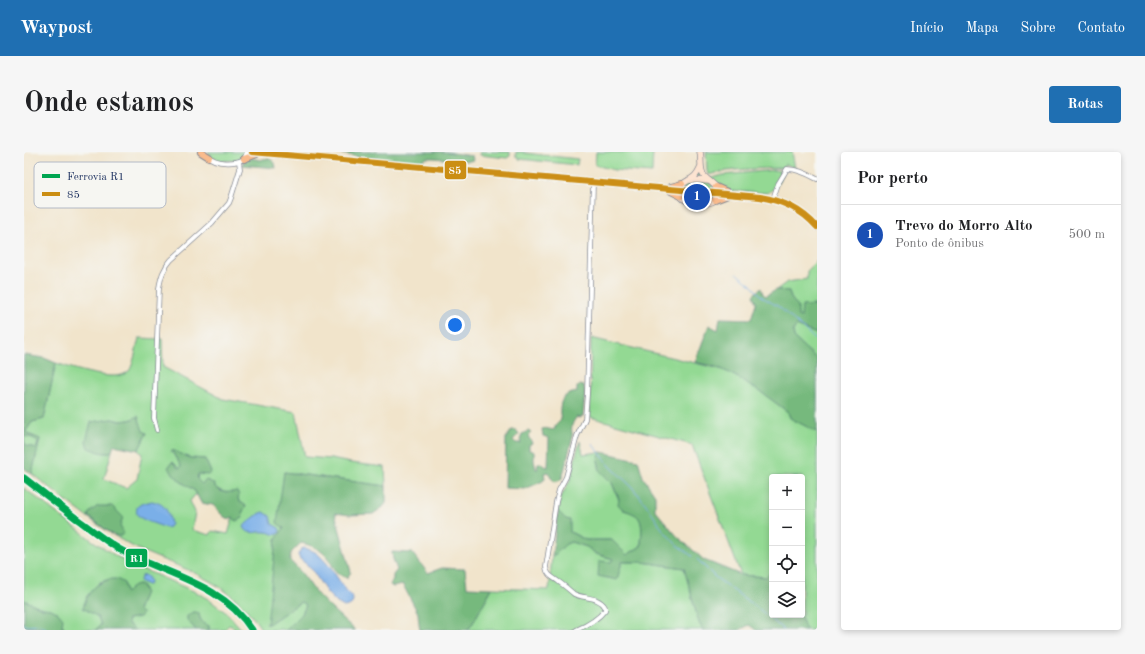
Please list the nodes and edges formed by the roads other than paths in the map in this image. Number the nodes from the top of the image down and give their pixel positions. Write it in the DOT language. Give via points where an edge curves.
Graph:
graph roads {
  1 [pos="201,152"];
  2 [pos="247,152"];
  3 [pos="252,152"];
  4 [pos="259,152"];
  5 [pos="700,152"];
  6 [pos="207,154"];
  7 [pos="241,160"];
  8 [pos="701,166"];
  9 [pos="817,179"];
  10 [pos="689,180"];
  11 [pos="710,181"];
  12 [pos="593,182"];
  13 [pos="681,190"];
  14 [pos="717,190"];
  15 [pos="732,194"];
  16 [pos="773,199"];
  17 [pos="715,200"];
  18 [pos="817,227"];
  19 [pos="157,430"];
  20 [pos="576,630"];
  1 -- 6 [label="main road"];
  2 -- 7 [label="street"];
  3 -- 4 [label="main road"];
  4 -- 7 [label="main road"];
  4 -- 12 [label="main road"];
  5 -- 8 [label="main road"];
  6 -- 7 [label="street" via="217,161"];
  7 -- 19 [label="street" via="229,203 212,223 166,265 162,273 159,288 154,418"];
  8 -- 10 [label="main road" via="696,175"];
  8 -- 11 [label="main road" via="703,174"];
  9 -- 16 [label="street" via="787,169"];
  10 -- 11 [label="main road"];
  10 -- 13 [label="main road"];
  11 -- 14 [label="main road"];
  12 -- 13 [label="main road"];
  12 -- 20 [label="street" via="585,419 575,440 566,478 559,490 546,567 548,574 575,594 597,600 605,607 600,616"];
  13 -- 14 [label="main road"];
  13 -- 17 [label="main road" via="686,200 694,203 705,204"];
  14 -- 15 [label="main road"];
  14 -- 17 [label="main road"];
  15 -- 16 [label="main road"];
  15 -- 17 [label="main road"];
  16 -- 18 [label="main road" via="799,210"];
}
